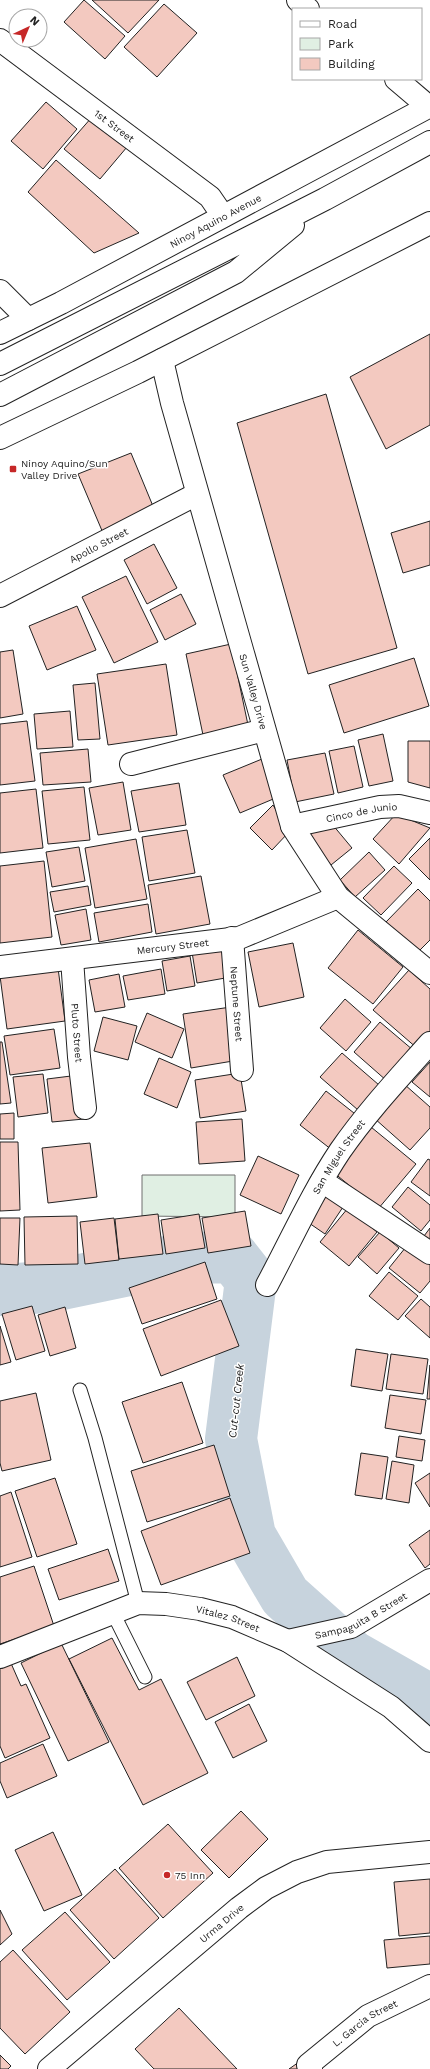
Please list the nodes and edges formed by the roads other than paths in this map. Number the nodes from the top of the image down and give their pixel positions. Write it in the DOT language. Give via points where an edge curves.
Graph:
graph roads {
  1 [pos="0,40"];
  2 [pos="397,80"];
  3 [pos="430,106"];
  4 [pos="430,142"];
  5 [pos="325,199"];
  6 [pos="223,216"];
  7 [pos="430,223"];
  8 [pos="0,291"];
  9 [pos="28,319"];
  10 [pos="0,333"];
  11 [pos="162,360"];
  12 [pos="0,364"];
  13 [pos="0,395"];
  14 [pos="0,438"];
  15 [pos="197,494"];
  16 [pos="0,596"];
  17 [pos="264,730"];
  18 [pos="130,764"];
  19 [pos="430,813"];
  20 [pos="292,826"];
  21 [pos="338,897"];
  22 [pos="232,938"];
  23 [pos="72,959"];
  24 [pos="0,967"];
  25 [pos="430,973"];
  26 [pos="430,1043"];
  27 [pos="242,1070"];
  28 [pos="85,1108"];
  29 [pos="322,1181"];
  30 [pos="430,1253"];
  31 [pos="267,1285"];
  32 [pos="80,1390"];
  33 [pos="430,1581"];
  34 [pos="138,1603"];
  35 [pos="113,1613"];
  36 [pos="288,1641"];
  37 [pos="0,1656"];
  38 [pos="145,1677"];
  39 [pos="430,1742"];
  40 [pos="430,1852"];
  41 [pos="430,1986"];
  42 [pos="49,2069"];
  43 [pos="311,2069"];
  1 -- 6 [label="main road, 1st Street" via="210,197"];
  2 -- 3 [label="main road"];
  3 -- 6 [label="main road, Ninoy Aquino Avenue"];
  4 -- 5 [label="main road"];
  5 -- 12 [label="main road"];
  5 -- 13 [label="main road" via="236,272"];
  6 -- 9 [label="main road, Ninoy Aquino Avenue"];
  7 -- 11 [label="main road"];
  8 -- 9 [label="main road"];
  9 -- 10 [label="main road, Ninoy Aquino Avenue"];
  11 -- 14 [label="main road"];
  11 -- 15 [label="main road, Sun Valley Drive"];
  15 -- 16 [label="main road, Apollo Street"];
  15 -- 17 [label="main road, Sun Valley Drive"];
  17 -- 18 [label="main road"];
  17 -- 20 [label="main road, Sun Valley Drive"];
  19 -- 20 [label="main road, Cinco de Junio" via="399,806 380,807"];
  20 -- 21 [label="main road, Sun Valley Drive"];
  21 -- 22 [label="main road, Mercury Street" via="239,938"];
  21 -- 25 [label="main road, Sun Valley Drive"];
  22 -- 23 [label="main road, Mercury Street"];
  22 -- 27 [label="main road, Neptune Street"];
  23 -- 24 [label="main road, Mercury Street"];
  23 -- 28 [label="main road, Pluto Street"];
  26 -- 29 [label="main road, San MIguel Street" via="378,1101 341,1150"];
  29 -- 30 [label="main road"];
  29 -- 31 [label="main road, San MIguel Street"];
  32 -- 34 [label="lane"];
  33 -- 36 [label="main road, Sampaguita B Street" via="351,1627"];
  34 -- 35 [label="main road, Vitalez Street"];
  34 -- 36 [label="main road, Vitalez Street" via="200,1609 232,1617"];
  35 -- 37 [label="main road, Vitalez Street"];
  35 -- 38 [label="lane"];
  36 -- 39 [label="main road, Vitalez Street" via="391,1707"];
  40 -- 42 [label="main road, Urma Drive" via="327,1862 297,1872 266,1888"];
  41 -- 43 [label="main road, L. Garcia Street" via="368,2016 308,2064"];
}
